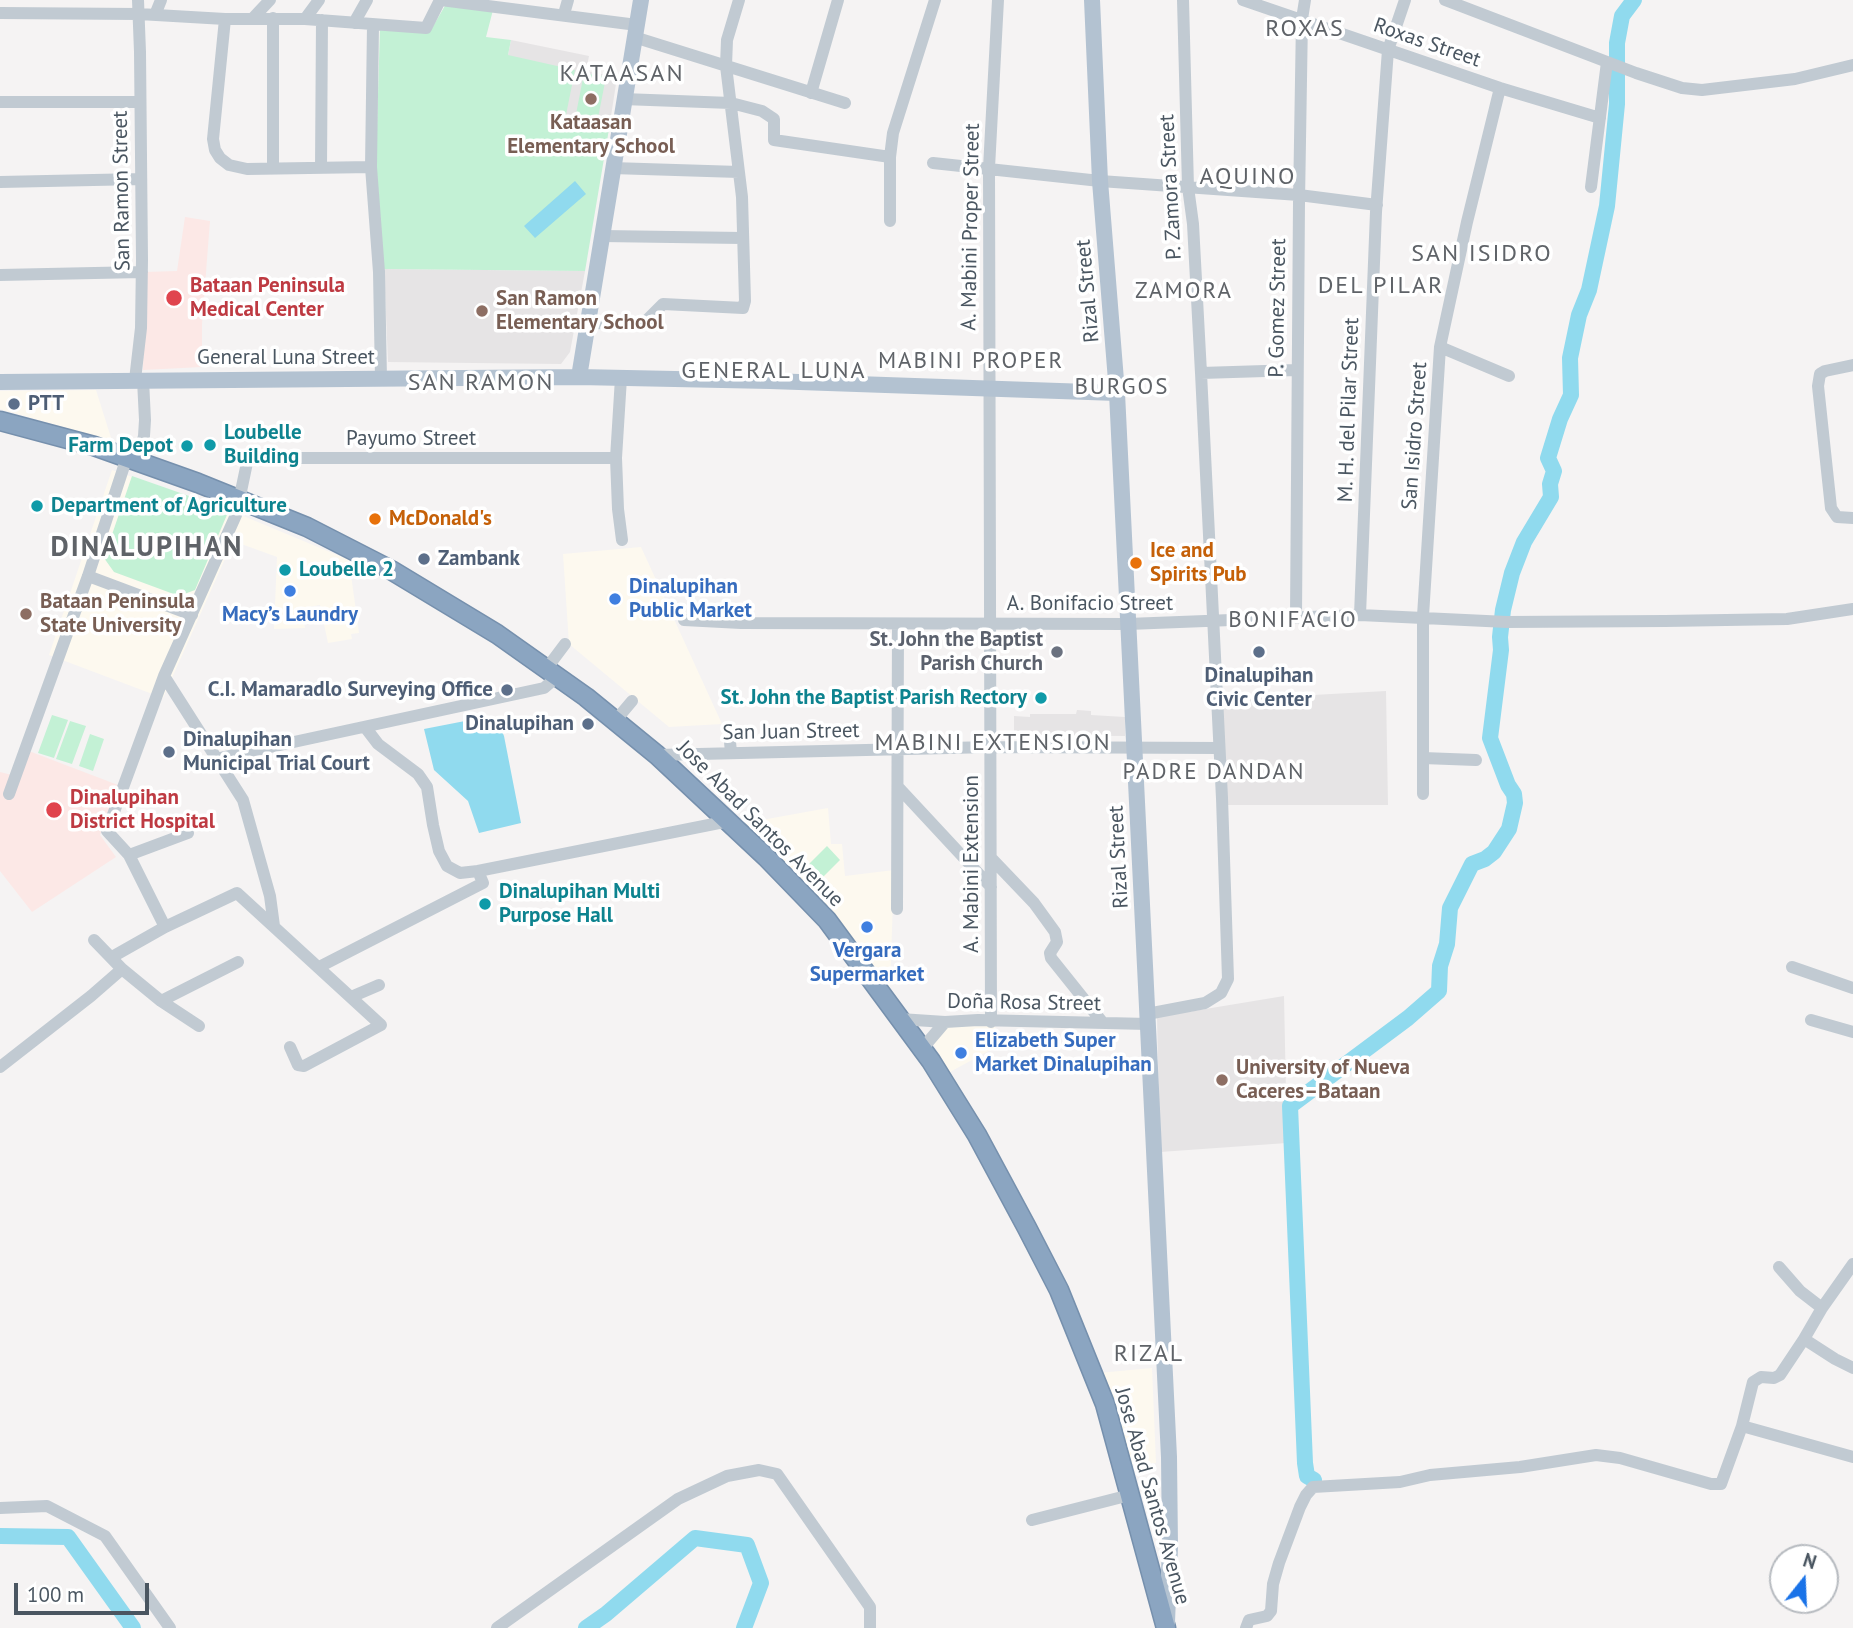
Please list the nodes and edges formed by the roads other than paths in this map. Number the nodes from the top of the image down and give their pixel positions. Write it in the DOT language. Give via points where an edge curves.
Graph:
graph roads {
  1 [pos="33,0"];
  2 [pos="138,0"];
  3 [pos="161,0"];
  4 [pos="270,0"];
  5 [pos="319,0"];
  6 [pos="367,0"];
  7 [pos="441,0"];
  8 [pos="568,0"];
  9 [pos="640,0"];
  10 [pos="739,0"];
  11 [pos="838,0"];
  12 [pos="935,0"];
  13 [pos="998,0"];
  14 [pos="1092,0"];
  15 [pos="1183,0"];
  16 [pos="1243,0"];
  17 [pos="1305,0"];
  18 [pos="1405,0"];
  19 [pos="1444,0"];
  20 [pos="0,13"];
  21 [pos="31,14"];
  22 [pos="139,14"];
  23 [pos="564,14"];
  24 [pos="155,15"];
  25 [pos="253,18"];
  26 [pos="273,18"];
  27 [pos="225,19"];
  28 [pos="305,19"];
  29 [pos="1302,19"];
  30 [pos="322,20"];
  31 [pos="354,23"];
  32 [pos="373,25"];
  33 [pos="635,31"];
  34 [pos="1388,50"];
  35 [pos="1609,63"];
  36 [pos="1853,65"];
  37 [pos="726,66"];
  38 [pos="1500,88"];
  39 [pos="811,93"];
  40 [pos="623,99"];
  41 [pos="0,102"];
  42 [pos="140,102"];
  43 [pos="732,103"];
  44 [pos="845,103"];
  45 [pos="1600,118"];
  46 [pos="890,157"];
  47 [pos="933,163"];
  48 [pos="371,167"];
  49 [pos="273,168"];
  50 [pos="321,168"];
  51 [pos="612,168"];
  52 [pos="989,168"];
  53 [pos="739,172"];
  54 [pos="140,179"];
  55 [pos="1100,181"];
  56 [pos="0,182"];
  57 [pos="1188,187"];
  58 [pos="1591,187"];
  59 [pos="1299,195"];
  60 [pos="1377,205"];
  61 [pos="890,221"];
  62 [pos="602,236"];
  63 [pos="742,238"];
  64 [pos="142,272"];
  65 [pos="0,275"];
  66 [pos="588,323"];
  67 [pos="1440,347"];
  68 [pos="1853,365"];
  69 [pos="1297,370"];
  70 [pos="1201,373"];
  71 [pos="1509,376"];
  72 [pos="579,377"];
  73 [pos="621,378"];
  74 [pos="381,379"];
  75 [pos="139,380"];
  76 [pos="0,382"];
  77 [pos="989,387"];
  78 [pos="1117,393"];
  79 [pos="0,421"];
  80 [pos="616,458"];
  81 [pos="132,459"];
  82 [pos="241,499"];
  83 [pos="1853,518"];
  84 [pos="622,540"];
  85 [pos="88,576"];
  86 [pos="1853,609"];
  87 [pos="192,615"];
  88 [pos="1360,615"];
  89 [pos="1296,617"];
  90 [pos="1423,617"];
  91 [pos="684,620"];
  92 [pos="1213,622"];
  93 [pos="989,623"];
  94 [pos="898,624"];
  95 [pos="1128,624"];
  96 [pos="565,644"];
  97 [pos="553,672"];
  98 [pos="164,676"];
  99 [pos="632,701"];
  100 [pos="616,720"];
  101 [pos="365,727"];
  102 [pos="729,730"];
  103 [pos="991,747"];
  104 [pos="1134,748"];
  105 [pos="1219,748"];
  106 [pos="898,749"];
  107 [pos="731,753"];
  108 [pos="657,755"];
  109 [pos="1423,758"];
  110 [pos="215,759"];
  111 [pos="1476,760"];
  112 [pos="899,788"];
  113 [pos="9,794"];
  114 [pos="1423,794"];
  115 [pos="729,821"];
  116 [pos="188,833"];
  117 [pos="129,855"];
  118 [pos="991,858"];
  119 [pos="478,871"];
  120 [pos="990,887"];
  121 [pos="897,909"];
  122 [pos="274,926"];
  123 [pos="165,927"];
  124 [pos="94,940"];
  125 [pos="112,957"];
  126 [pos="237,962"];
  127 [pos="319,967"];
  128 [pos="1792,967"];
  129 [pos="122,969"];
  130 [pos="379,985"];
  131 [pos="1853,988"];
  132 [pos="351,997"];
  133 [pos="161,1001"];
  134 [pos="900,1019"];
  135 [pos="1147,1019"];
  136 [pos="1811,1020"];
  137 [pos="991,1021"];
  138 [pos="945,1022"];
  139 [pos="1103,1023"];
  140 [pos="199,1026"];
  141 [pos="1853,1032"];
  142 [pos="289,1047"];
  143 [pos="922,1049"];
  144 [pos="0,1068"];
  145 [pos="1853,1264"];
  146 [pos="1779,1267"];
  147 [pos="1822,1308"];
  148 [pos="1804,1339"];
  149 [pos="1853,1367"];
  150 [pos="1742,1426"];
  151 [pos="1853,1457"];
  152 [pos="1130,1494"];
  153 [pos="0,1508"];
  154 [pos="1032,1520"];
  155 [pos="170,1628"];
  156 [pos="497,1628"];
  157 [pos="870,1628"];
  158 [pos="1166,1628"];
  159 [pos="1246,1628"];
  1 -- 21 [label="street"];
  2 -- 22 [label="street, San Ramon Street"];
  3 -- 24 [label="street"];
  4 -- 25 [label="street"];
  5 -- 28 [label="street"];
  6 -- 31 [label="street"];
  7 -- 23 [label="street"];
  7 -- 32 [label="street" via="426,28"];
  8 -- 23 [label="street"];
  9 -- 33 [label="main road"];
  10 -- 37 [label="street" via="727,40"];
  11 -- 39 [label="street"];
  12 -- 46 [label="street"];
  13 -- 52 [label="street, A. Mabini Proper Street"];
  14 -- 55 [label="main road, Rizal Street"];
  15 -- 57 [label="street, P. Zamora Street"];
  16 -- 29 [label="street, Roxas Street"];
  17 -- 29 [label="street, P. Gomez Street"];
  18 -- 34 [label="street, M. H. del Pilar Street"];
  19 -- 35 [label="street"];
  20 -- 21 [label="street"];
  21 -- 22 [label="street"];
  22 -- 24 [label="street"];
  22 -- 42 [label="street, San Ramon Street"];
  23 -- 33 [label="street"];
  24 -- 27 [label="street"];
  25 -- 26 [label="street"];
  25 -- 27 [label="street"];
  26 -- 28 [label="street"];
  26 -- 49 [label="street"];
  27 -- 49 [label="street" via="215,150 229,164"];
  28 -- 30 [label="street"];
  29 -- 34 [label="street, Roxas Street"];
  29 -- 59 [label="street, P. Gomez Street"];
  30 -- 31 [label="street"];
  30 -- 50 [label="street"];
  31 -- 32 [label="street"];
  32 -- 48 [label="street"];
  33 -- 37 [label="street"];
  33 -- 40 [label="main road"];
  34 -- 38 [label="street, Roxas Street"];
  34 -- 60 [label="street, M. H. del Pilar Street"];
  35 -- 36 [label="street" via="1682,88 1702,90 1795,79"];
  35 -- 45 [label="street"];
  37 -- 39 [label="street"];
  37 -- 43 [label="street"];
  38 -- 45 [label="street, Roxas Street"];
  38 -- 67 [label="street, San Isidro Street"];
  39 -- 44 [label="street"];
  40 -- 43 [label="street"];
  40 -- 51 [label="main road"];
  41 -- 42 [label="street"];
  42 -- 54 [label="street, San Ramon Street"];
  43 -- 46 [label="street" via="774,119 774,139"];
  43 -- 53 [label="street"];
  45 -- 58 [label="street"];
  46 -- 61 [label="street"];
  47 -- 52 [label="street"];
  48 -- 50 [label="street"];
  48 -- 74 [label="street"];
  49 -- 50 [label="street"];
  51 -- 53 [label="street"];
  51 -- 62 [label="main road"];
  52 -- 55 [label="street"];
  52 -- 77 [label="street, A. Mabini Proper Street"];
  53 -- 63 [label="street"];
  54 -- 56 [label="street"];
  54 -- 64 [label="street, San Ramon Street"];
  55 -- 57 [label="street"];
  55 -- 78 [label="main road, Rizal Street"];
  57 -- 59 [label="street"];
  57 -- 70 [label="street, P. Zamora Street"];
  59 -- 60 [label="street"];
  59 -- 69 [label="street, P. Gomez Street"];
  60 -- 88 [label="street, M. H. del Pilar Street"];
  62 -- 63 [label="street"];
  62 -- 66 [label="main road"];
  63 -- 66 [label="street" via="743,307 663,304 643,324"];
  64 -- 65 [label="street"];
  64 -- 75 [label="street, San Ramon Street"];
  66 -- 72 [label="main road"];
  67 -- 71 [label="street"];
  67 -- 90 [label="street, San Isidro Street"];
  68 -- 83 [label="street" via="1820,374 1818,386 1831,508 1836,517"];
  69 -- 70 [label="street"];
  69 -- 89 [label="street, P. Gomez Street"];
  70 -- 92 [label="street, P. Zamora Street"];
  72 -- 73 [label="main road, General Luna Street"];
  72 -- 74 [label="main road, General Luna Street"];
  73 -- 77 [label="main road, General Luna Street"];
  73 -- 80 [label="street"];
  74 -- 75 [label="main road, General Luna Street"];
  75 -- 76 [label="main road, General Luna Street"];
  75 -- 81 [label="street, San Ramon Street" via="145,428"];
  77 -- 78 [label="main road, General Luna Street"];
  77 -- 93 [label="street, A. Mabini Proper Street"];
  78 -- 95 [label="main road, Rizal Street"];
  79 -- 81 [label="highway, Jose Abad Santos Avenue"];
  80 -- 82 [label="street, Payumo Street" via="248,458"];
  80 -- 84 [label="street"];
  81 -- 82 [label="highway, Jose Abad Santos Avenue"];
  81 -- 85 [label="street, San Ramon Street"];
  82 -- 87 [label="street"];
  82 -- 97 [label="highway, Jose Abad Santos Avenue" via="391,570"];
  85 -- 87 [label="street"];
  85 -- 113 [label="street, San Ramon Street"];
  86 -- 90 [label="street, A. Bonifacio Street" via="1787,619 1502,622"];
  87 -- 98 [label="street"];
  88 -- 89 [label="street, A. Bonifacio Street"];
  88 -- 90 [label="street, A. Bonifacio Street"];
  89 -- 92 [label="street, A. Bonifacio Street"];
  90 -- 109 [label="street, San Isidro Street"];
  91 -- 94 [label="street, A. Bonifacio Street"];
  92 -- 95 [label="street, A. Bonifacio Street"];
  92 -- 105 [label="street, P. Zamora Street"];
  93 -- 94 [label="street, A. Bonifacio Street"];
  93 -- 95 [label="street, A. Bonifacio Street"];
  93 -- 103 [label="street, A. Mabini Extension"];
  94 -- 106 [label="street"];
  95 -- 104 [label="main road, Rizal Street"];
  96 -- 97 [label="street"];
  97 -- 100 [label="highway, Jose Abad Santos Avenue"];
  97 -- 101 [label="street" via="544,688"];
  98 -- 110 [label="street"];
  98 -- 117 [label="street" via="107,831"];
  99 -- 100 [label="street"];
  100 -- 108 [label="highway, Jose Abad Santos Avenue"];
  101 -- 110 [label="street"];
  101 -- 119 [label="street" via="377,744 418,774 428,788 439,851 447,866 460,873"];
  102 -- 107 [label="street"];
  103 -- 104 [label="street, San Juan Street"];
  103 -- 106 [label="street, San Juan Street"];
  103 -- 118 [label="street, A. Mabini Extension"];
  104 -- 105 [label="street, San Juan Street"];
  104 -- 135 [label="main road, Rizal Street"];
  105 -- 135 [label="street, Doña Rosa Street" via="1228,979 1221,993 1205,1003"];
  106 -- 107 [label="street, San Juan Street"];
  106 -- 112 [label="street"];
  107 -- 108 [label="street, San Juan Street"];
  108 -- 115 [label="highway, Jose Abad Santos Avenue"];
  109 -- 111 [label="street"];
  109 -- 114 [label="street, San Isidro Street"];
  110 -- 122 [label="street" via="243,800"];
  112 -- 120 [label="street"];
  112 -- 121 [label="street"];
  115 -- 119 [label="street"];
  115 -- 134 [label="highway, Jose Abad Santos Avenue" via="827,920"];
  116 -- 117 [label="street"];
  117 -- 123 [label="street"];
  118 -- 120 [label="street, A. Mabini Extension"];
  118 -- 139 [label="street" via="1055,932 1058,942 1051,958"];
  119 -- 127 [label="street" via="483,883"];
  120 -- 137 [label="street, A. Mabini Extension"];
  122 -- 123 [label="street" via="237,893"];
  122 -- 127 [label="street"];
  123 -- 125 [label="street"];
  124 -- 125 [label="street"];
  125 -- 129 [label="street"];
  126 -- 133 [label="street"];
  127 -- 132 [label="street"];
  128 -- 131 [label="street"];
  129 -- 133 [label="street"];
  129 -- 144 [label="street"];
  130 -- 132 [label="street"];
  132 -- 142 [label="street" via="380,1025 302,1067"];
  133 -- 140 [label="street"];
  134 -- 138 [label="street, Doña Rosa Street"];
  134 -- 143 [label="highway, Jose Abad Santos Avenue"];
  135 -- 139 [label="street, Doña Rosa Street"];
  135 -- 158 [label="main road, Rizal Street" via="1170,1494"];
  136 -- 141 [label="street"];
  137 -- 138 [label="street, Doña Rosa Street"];
  137 -- 139 [label="street, Doña Rosa Street"];
  138 -- 143 [label="street"];
  143 -- 152 [label="highway, Jose Abad Santos Avenue" via="977,1135 1059,1290 1105,1404"];
  145 -- 147 [label="street"];
  146 -- 147 [label="street"];
  147 -- 148 [label="street"];
  148 -- 149 [label="street"];
  148 -- 150 [label="street" via="1780,1376 1754,1382"];
  150 -- 151 [label="street"];
  150 -- 159 [label="street" via="1723,1482 1717,1485 1597,1455 1401,1482 1313,1487 1300,1507 1279,1563 1271,1611 1249,1620"];
  152 -- 154 [label="street"];
  152 -- 158 [label="highway, Jose Abad Santos Avenue"];
  153 -- 155 [label="street" via="47,1506 105,1536"];
  156 -- 157 [label="street" via="678,1499 727,1476 759,1470 777,1474 870,1607"];
}
